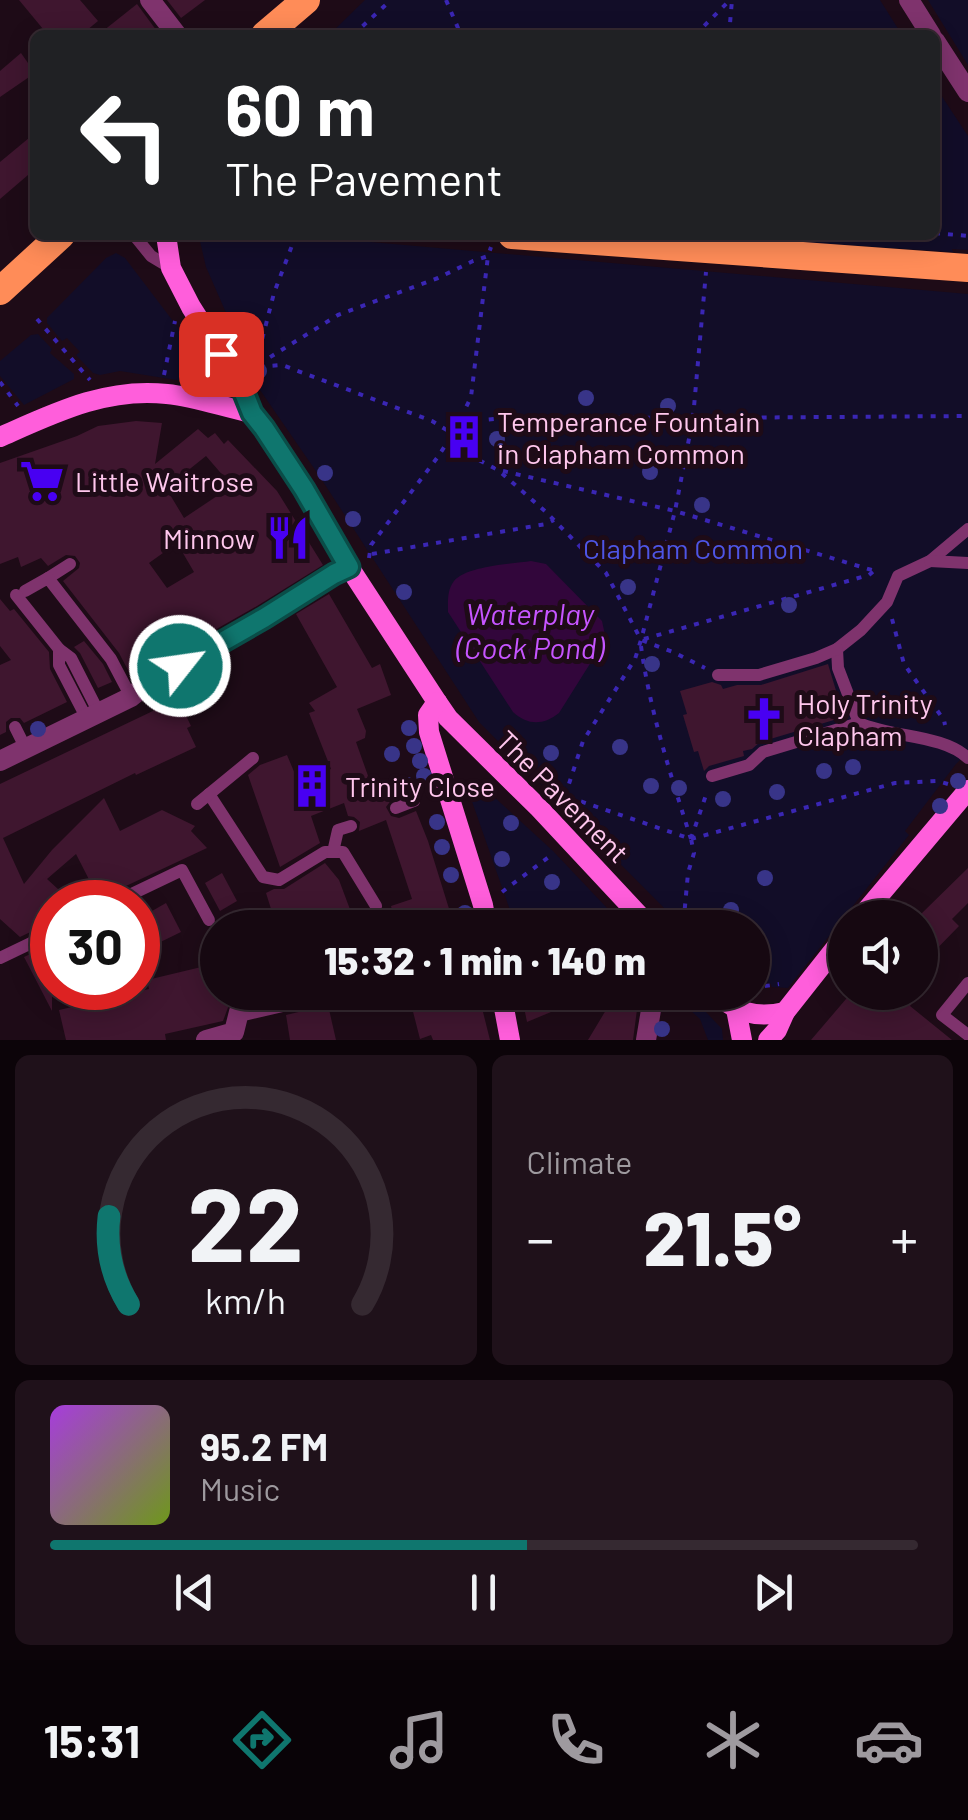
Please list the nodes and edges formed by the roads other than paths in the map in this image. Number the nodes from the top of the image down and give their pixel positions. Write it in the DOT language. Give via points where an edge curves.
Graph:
graph roads {
  1 [pos="150,0"];
  2 [pos="306,0"];
  3 [pos="909,0"];
  4 [pos="173,30"];
  5 [pos="271,30"];
  6 [pos="928,30"];
  7 [pos="940,49"];
  8 [pos="968,92"];
  9 [pos="55,240"];
  10 [pos="138,240"];
  11 [pos="167,240"];
  12 [pos="581,240"];
  13 [pos="170,268"];
  14 [pos="968,268"];
  15 [pos="0,292"];
  16 [pos="252,413"];
  17 [pos="0,437"];
  18 [pos="968,529"];
  19 [pos="930,561"];
  20 [pos="968,563"];
  21 [pos="70,564"];
  22 [pos="356,566"];
  23 [pos="48,578"];
  24 [pos="837,650"];
  25 [pos="718,675"];
  26 [pos="131,697"];
  27 [pos="437,702"];
  28 [pos="93,716"];
  29 [pos="859,723"];
  30 [pos="15,727"];
  31 [pos="26,749"];
  32 [pos="253,758"];
  33 [pos="968,758"];
  34 [pos="0,761"];
  35 [pos="712,776"];
  36 [pos="959,788"];
  37 [pos="210,794"];
  38 [pos="414,801"];
  39 [pos="196,804"];
  40 [pos="396,808"];
  41 [pos="351,826"];
  42 [pos="334,852"];
  43 [pos="160,881"];
  44 [pos="874,900"];
  45 [pos="376,906"];
  46 [pos="204,910"];
  47 [pos="483,910"];
  48 [pos="634,910"];
  49 [pos="30,944"];
  50 [pos="0,958"];
  51 [pos="828,958"];
  52 [pos="968,982"];
  53 [pos="248,1010"];
  54 [pos="504,1010"];
  55 [pos="651,1010"];
  56 [pos="736,1010"];
  57 [pos="741,1010"];
  58 [pos="785,1012"];
  59 [pos="968,1035"];
  60 [pos="206,1040"];
  61 [pos="510,1040"];
  62 [pos="646,1040"];
  63 [pos="742,1040"];
  64 [pos="768,1040"];
  1 -- 4 [label="street"];
  2 -- 5 [label="highway"];
  3 -- 6 [label="street"];
  7 -- 8 [label="street"];
  9 -- 15 [label="highway"];
  10 -- 13 [label="lane"];
  11 -- 13 [label="main road, The Pavement"];
  12 -- 14 [label="highway"];
  13 -- 16 [label="main road, The Pavement"];
  16 -- 17 [label="main road" via="137,392 92,399"];
  16 -- 22 [label="main road, The Pavement"];
  18 -- 19 [label="lane"];
  19 -- 20 [label="lane"];
  19 -- 24 [label="lane" via="898,576 887,602"];
  21 -- 23 [label="lane"];
  22 -- 26 [label="street"];
  22 -- 27 [label="main road, The Pavement"];
  23 -- 26 [label="lane" via="111,659"];
  23 -- 28 [label="lane" via="20,593"];
  24 -- 25 [label="lane" via="759,675"];
  24 -- 29 [label="lane"];
  26 -- 28 [label="street"];
  27 -- 47 [label="main road" via="428,715 429,732"];
  27 -- 48 [label="main road, The Pavement"];
  28 -- 31 [label="street"];
  29 -- 33 [label="lane" via="947,745"];
  29 -- 35 [label="lane" via="763,752 749,765"];
  30 -- 31 [label="lane"];
  31 -- 34 [label="street"];
  32 -- 37 [label="lane"];
  36 -- 44 [label="main road"];
  37 -- 39 [label="lane"];
  37 -- 42 [label="lane" via="263,877 279,880"];
  38 -- 40 [label="lane"];
  41 -- 42 [label="lane" via="338,830"];
  42 -- 45 [label="lane" via="343,852"];
  43 -- 46 [label="lane" via="182,870"];
  49 -- 50 [label="lane"];
  51 -- 58 [label="main road"];
  52 -- 59 [label="lane" via="942,1015"];
  53 -- 60 [label="street" via="239,1012 234,1032"];
  54 -- 61 [label="main road"];
  55 -- 62 [label="street"];
  56 -- 63 [label="main road"];
  57 -- 58 [label="main road"];
  58 -- 64 [label="main road"];
}
